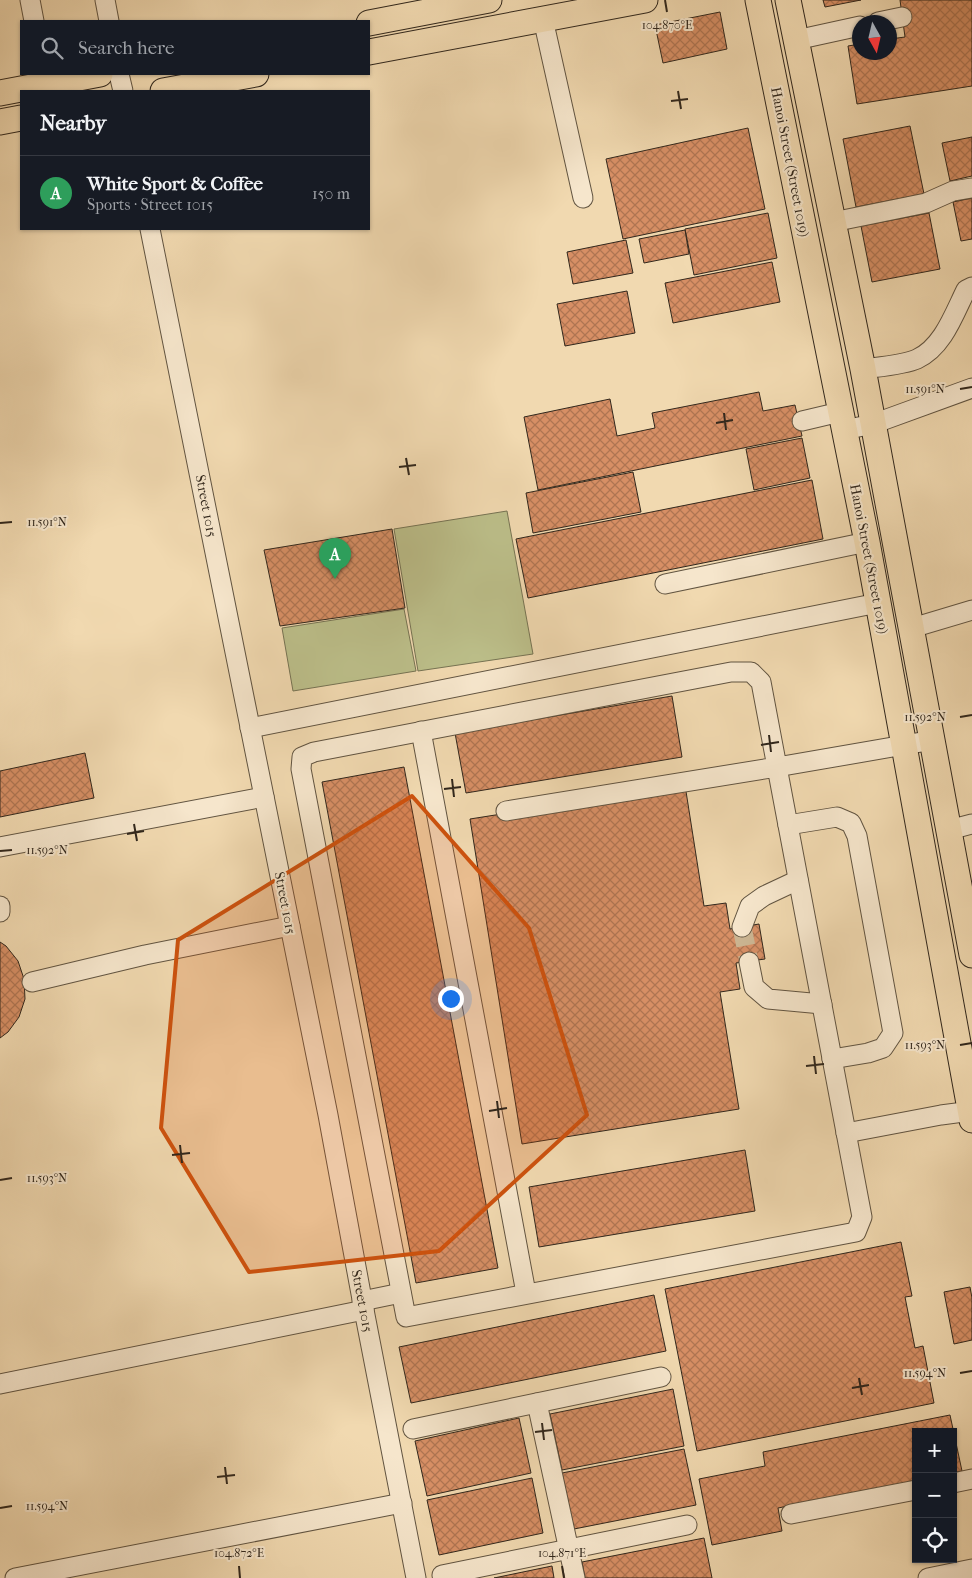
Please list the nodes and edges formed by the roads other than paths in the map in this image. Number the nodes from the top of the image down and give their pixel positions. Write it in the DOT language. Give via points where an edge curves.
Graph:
graph roads {
  1 [pos="30,0"];
  2 [pos="105,0"];
  3 [pos="489,0"];
  4 [pos="645,0"];
  5 [pos="758,0"];
  6 [pos="788,0"];
  7 [pos="902,17"];
  8 [pos="897,18"];
  9 [pos="543,19"];
  10 [pos="34,20"];
  11 [pos="109,20"];
  12 [pos="370,23"];
  13 [pos="852,28"];
  14 [pos="796,40"];
  15 [pos="370,52"];
  16 [pos="89,75"];
  17 [pos="120,75"];
  18 [pos="251,75"];
  19 [pos="44,79"];
  20 [pos="123,90"];
  21 [pos="169,90"];
  22 [pos="0,93"];
  23 [pos="20,118"];
  24 [pos="0,122"];
  25 [pos="972,188"];
  26 [pos="583,198"];
  27 [pos="833,222"];
  28 [pos="150,230"];
  29 [pos="972,287"];
  30 [pos="863,369"];
  31 [pos="972,388"];
  32 [pos="802,421"];
  33 [pos="842,421"];
  34 [pos="873,424"];
  35 [pos="866,542"];
  36 [pos="665,584"];
  37 [pos="878,603"];
  38 [pos="972,610"];
  39 [pos="912,628"];
  40 [pos="250,728"];
  41 [pos="421,731"];
  42 [pos="933,740"];
  43 [pos="905,744"];
  44 [pos="777,767"];
  45 [pos="264,797"];
  46 [pos="506,811"];
  47 [pos="788,825"];
  48 [pos="961,827"];
  49 [pos="0,847"];
  50 [pos="798,880"];
  51 [pos="0,906"];
  52 [pos="0,912"];
  53 [pos="290,926"];
  54 [pos="742,927"];
  55 [pos="972,950"];
  56 [pos="749,962"];
  57 [pos="32,982"];
  58 [pos="822,1004"];
  59 [pos="832,1059"];
  60 [pos="971,1114"];
  61 [pos="846,1134"];
  62 [pos="401,1293"];
  63 [pos="526,1293"];
  64 [pos="363,1306"];
  65 [pos="662,1378"];
  66 [pos="0,1384"];
  67 [pos="537,1404"];
  68 [pos="413,1429"];
  69 [pos="972,1479"];
  70 [pos="957,1482"];
  71 [pos="912,1491"];
  72 [pos="402,1503"];
  73 [pos="791,1514"];
  74 [pos="687,1525"];
  75 [pos="568,1549"];
  76 [pos="972,1569"];
  77 [pos="442,1575"];
  78 [pos="15,1578"];
  79 [pos="416,1578"];
  80 [pos="575,1578"];
  81 [pos="928,1578"];
  1 -- 10 [label="street"];
  2 -- 11 [label="street"];
  3 -- 12 [label="main road"];
  4 -- 9 [label="main road"];
  5 -- 33 [label="main road, Hanoi Street (Street 1019)"];
  6 -- 14 [label="main road"];
  7 -- 8 [label="street"];
  9 -- 15 [label="main road"];
  9 -- 26 [label="street"];
  13 -- 14 [label="street"];
  14 -- 27 [label="main road"];
  16 -- 19 [label="main road"];
  17 -- 20 [label="street"];
  18 -- 21 [label="main road"];
  19 -- 22 [label="main road"];
  23 -- 24 [label="main road"];
  25 -- 27 [label="street" via="926,204"];
  27 -- 30 [label="main road"];
  28 -- 40 [label="street, Street 1015"];
  29 -- 30 [label="street" via="966,290 941,338 928,352 915,360"];
  30 -- 34 [label="main road"];
  31 -- 34 [label="street"];
  32 -- 33 [label="street"];
  33 -- 34 [label="street"];
  33 -- 35 [label="main road, Hanoi Street (Street 1019)"];
  34 -- 39 [label="main road"];
  35 -- 36 [label="street"];
  35 -- 37 [label="main road, Hanoi Street (Street 1019)"];
  37 -- 40 [label="street"];
  37 -- 43 [label="main road, Hanoi Street (Street 1019)"];
  38 -- 39 [label="street"];
  39 -- 42 [label="main road"];
  40 -- 45 [label="street, Street 1015"];
  41 -- 44 [label="street" via="730,672 751,672 761,682"];
  41 -- 62 [label="street" via="314,752 302,757 301,769"];
  41 -- 63 [label="street"];
  42 -- 43 [label="street"];
  42 -- 48 [label="main road"];
  43 -- 44 [label="street"];
  43 -- 60 [label="main road, Hanoi Street (Street 1019)"];
  44 -- 46 [label="street"];
  44 -- 47 [label="street"];
  45 -- 49 [label="street"];
  45 -- 53 [label="street, Street 1015"];
  47 -- 50 [label="street"];
  47 -- 59 [label="street" via="837,817 851,823 857,836 894,1033 883,1048"];
  48 -- 55 [label="main road"];
  50 -- 54 [label="street" via="750,906"];
  50 -- 58 [label="street"];
  51 -- 52 [label="street"];
  53 -- 57 [label="street"];
  53 -- 64 [label="street, Street 1015"];
  56 -- 58 [label="street" via="754,987 768,999"];
  58 -- 59 [label="street"];
  59 -- 61 [label="street"];
  60 -- 61 [label="street" via="941,1115"];
  61 -- 63 [label="street" via="862,1217 856,1232"];
  62 -- 63 [label="street" via="406,1317"];
  62 -- 64 [label="street"];
  64 -- 66 [label="street"];
  64 -- 72 [label="street, Street 1015"];
  65 -- 67 [label="street"];
  67 -- 68 [label="street"];
  67 -- 75 [label="street"];
  69 -- 70 [label="street"];
  71 -- 73 [label="street"];
  72 -- 78 [label="street"];
  72 -- 79 [label="street, Street 1015"];
  74 -- 75 [label="street"];
  75 -- 77 [label="street"];
  75 -- 80 [label="street"];
  76 -- 81 [label="street"];
}
